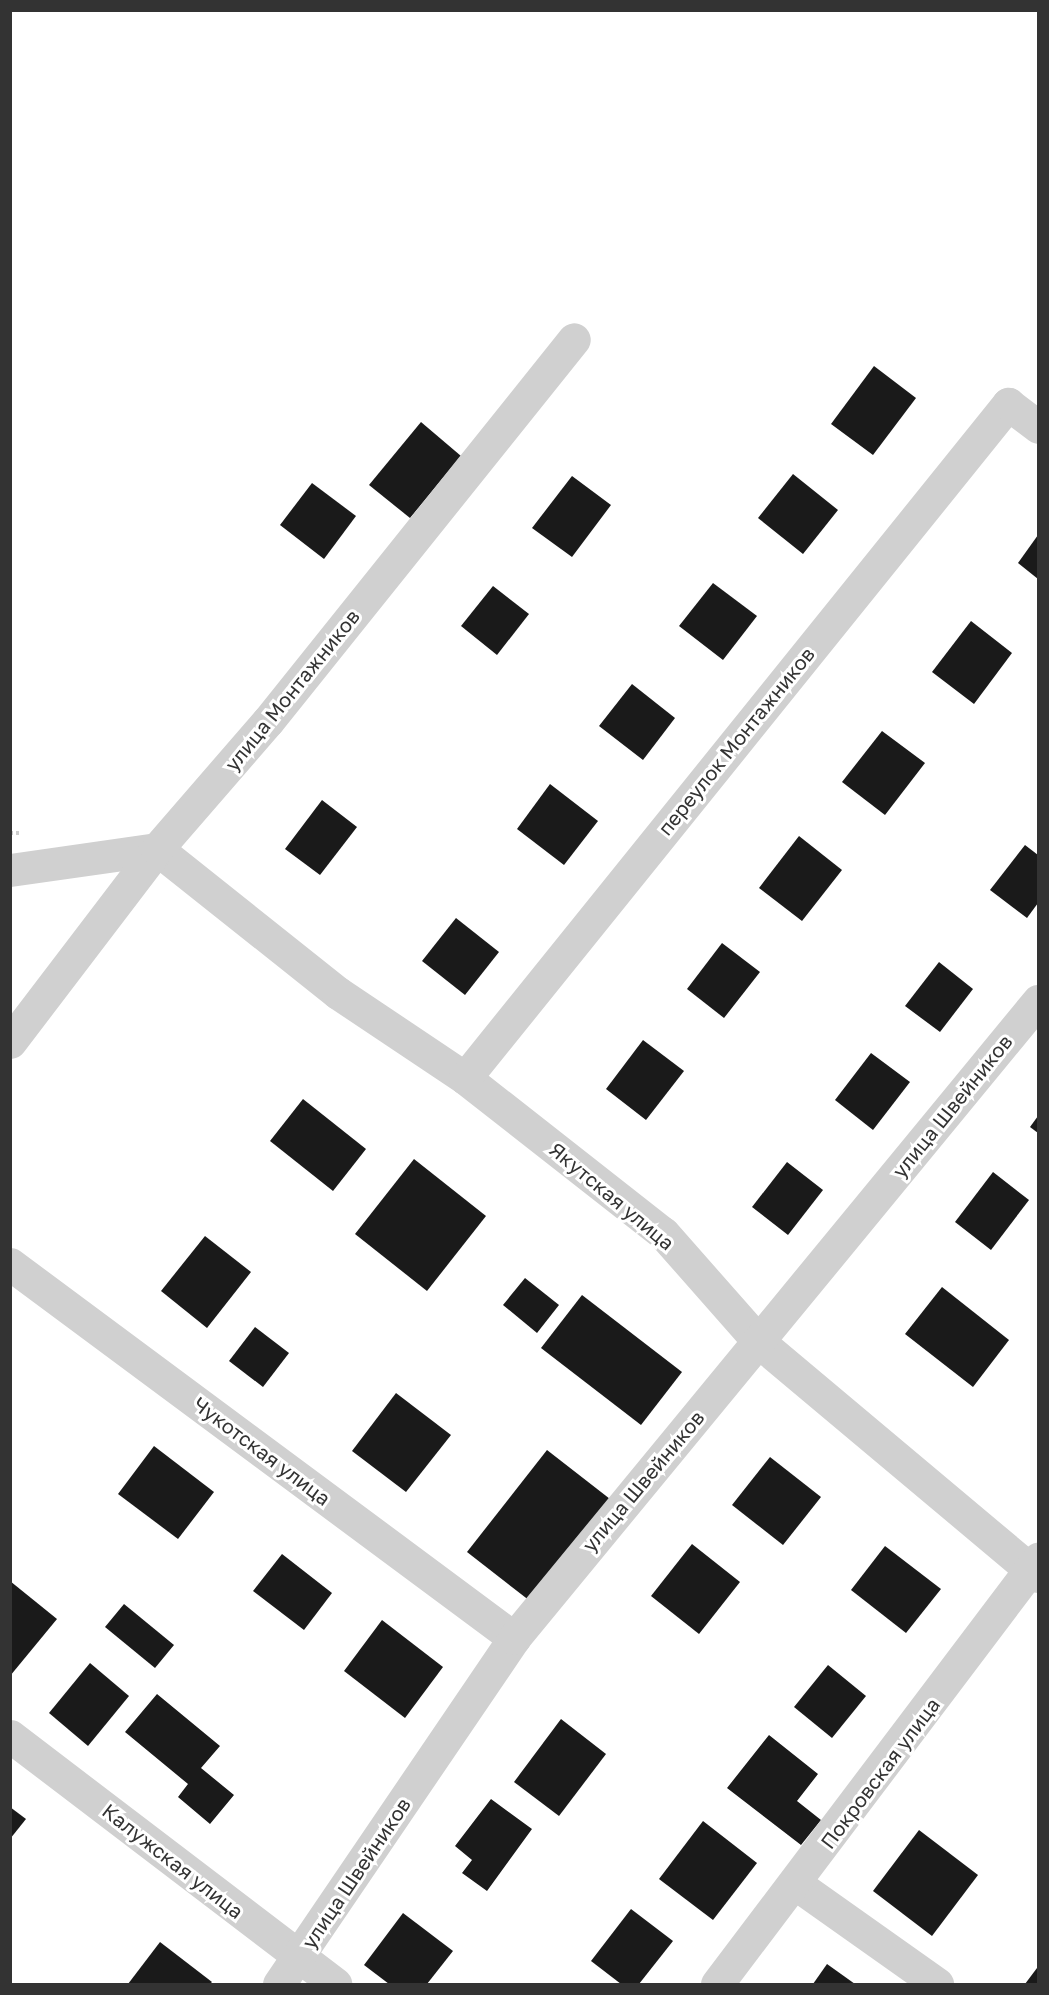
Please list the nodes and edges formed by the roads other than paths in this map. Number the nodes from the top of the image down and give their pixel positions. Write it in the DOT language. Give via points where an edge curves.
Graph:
graph roads {
  1 [pos="574,339"];
  2 [pos="1038,427"];
  3 [pos="157,849"];
  4 [pos="10,870"];
  5 [pos="1038,1001"];
  6 [pos="10,1042"];
  7 [pos="465,1078"];
  8 [pos="10,1264"];
  9 [pos="759,1342"];
  10 [pos="1036,1569"];
  11 [pos="514,1638"];
  12 [pos="10,1736"];
  13 [pos="796,1884"];
  14 [pos="299,1958"];
  15 [pos="279,1984"];
  16 [pos="335,1984"];
  17 [pos="717,1984"];
  18 [pos="937,1984"];
  1 -- 3 [label="street, улица Монтажников" via="268,722"];
  2 -- 7 [label="street, переулок Монтажников" via="1008,404"];
  3 -- 4 [label="street"];
  3 -- 6 [label="street, улица Монтажников"];
  3 -- 7 [label="street, Якутская улица" via="338,993"];
  5 -- 9 [label="street, улица Швейников"];
  7 -- 9 [label="street, Якутская улица" via="663,1233"];
  8 -- 11 [label="street, Чукотская улица"];
  9 -- 10 [label="street, Якутская улица"];
  9 -- 11 [label="street, улица Швейников"];
  10 -- 13 [label="street, Покровская улица"];
  11 -- 14 [label="street, улица Швейников"];
  12 -- 14 [label="street, Калужская улица"];
  13 -- 17 [label="street, Покровская улица"];
  13 -- 18 [label="street"];
  14 -- 15 [label="street, улица Швейников"];
  14 -- 16 [label="street, Калужская улица"];
}
